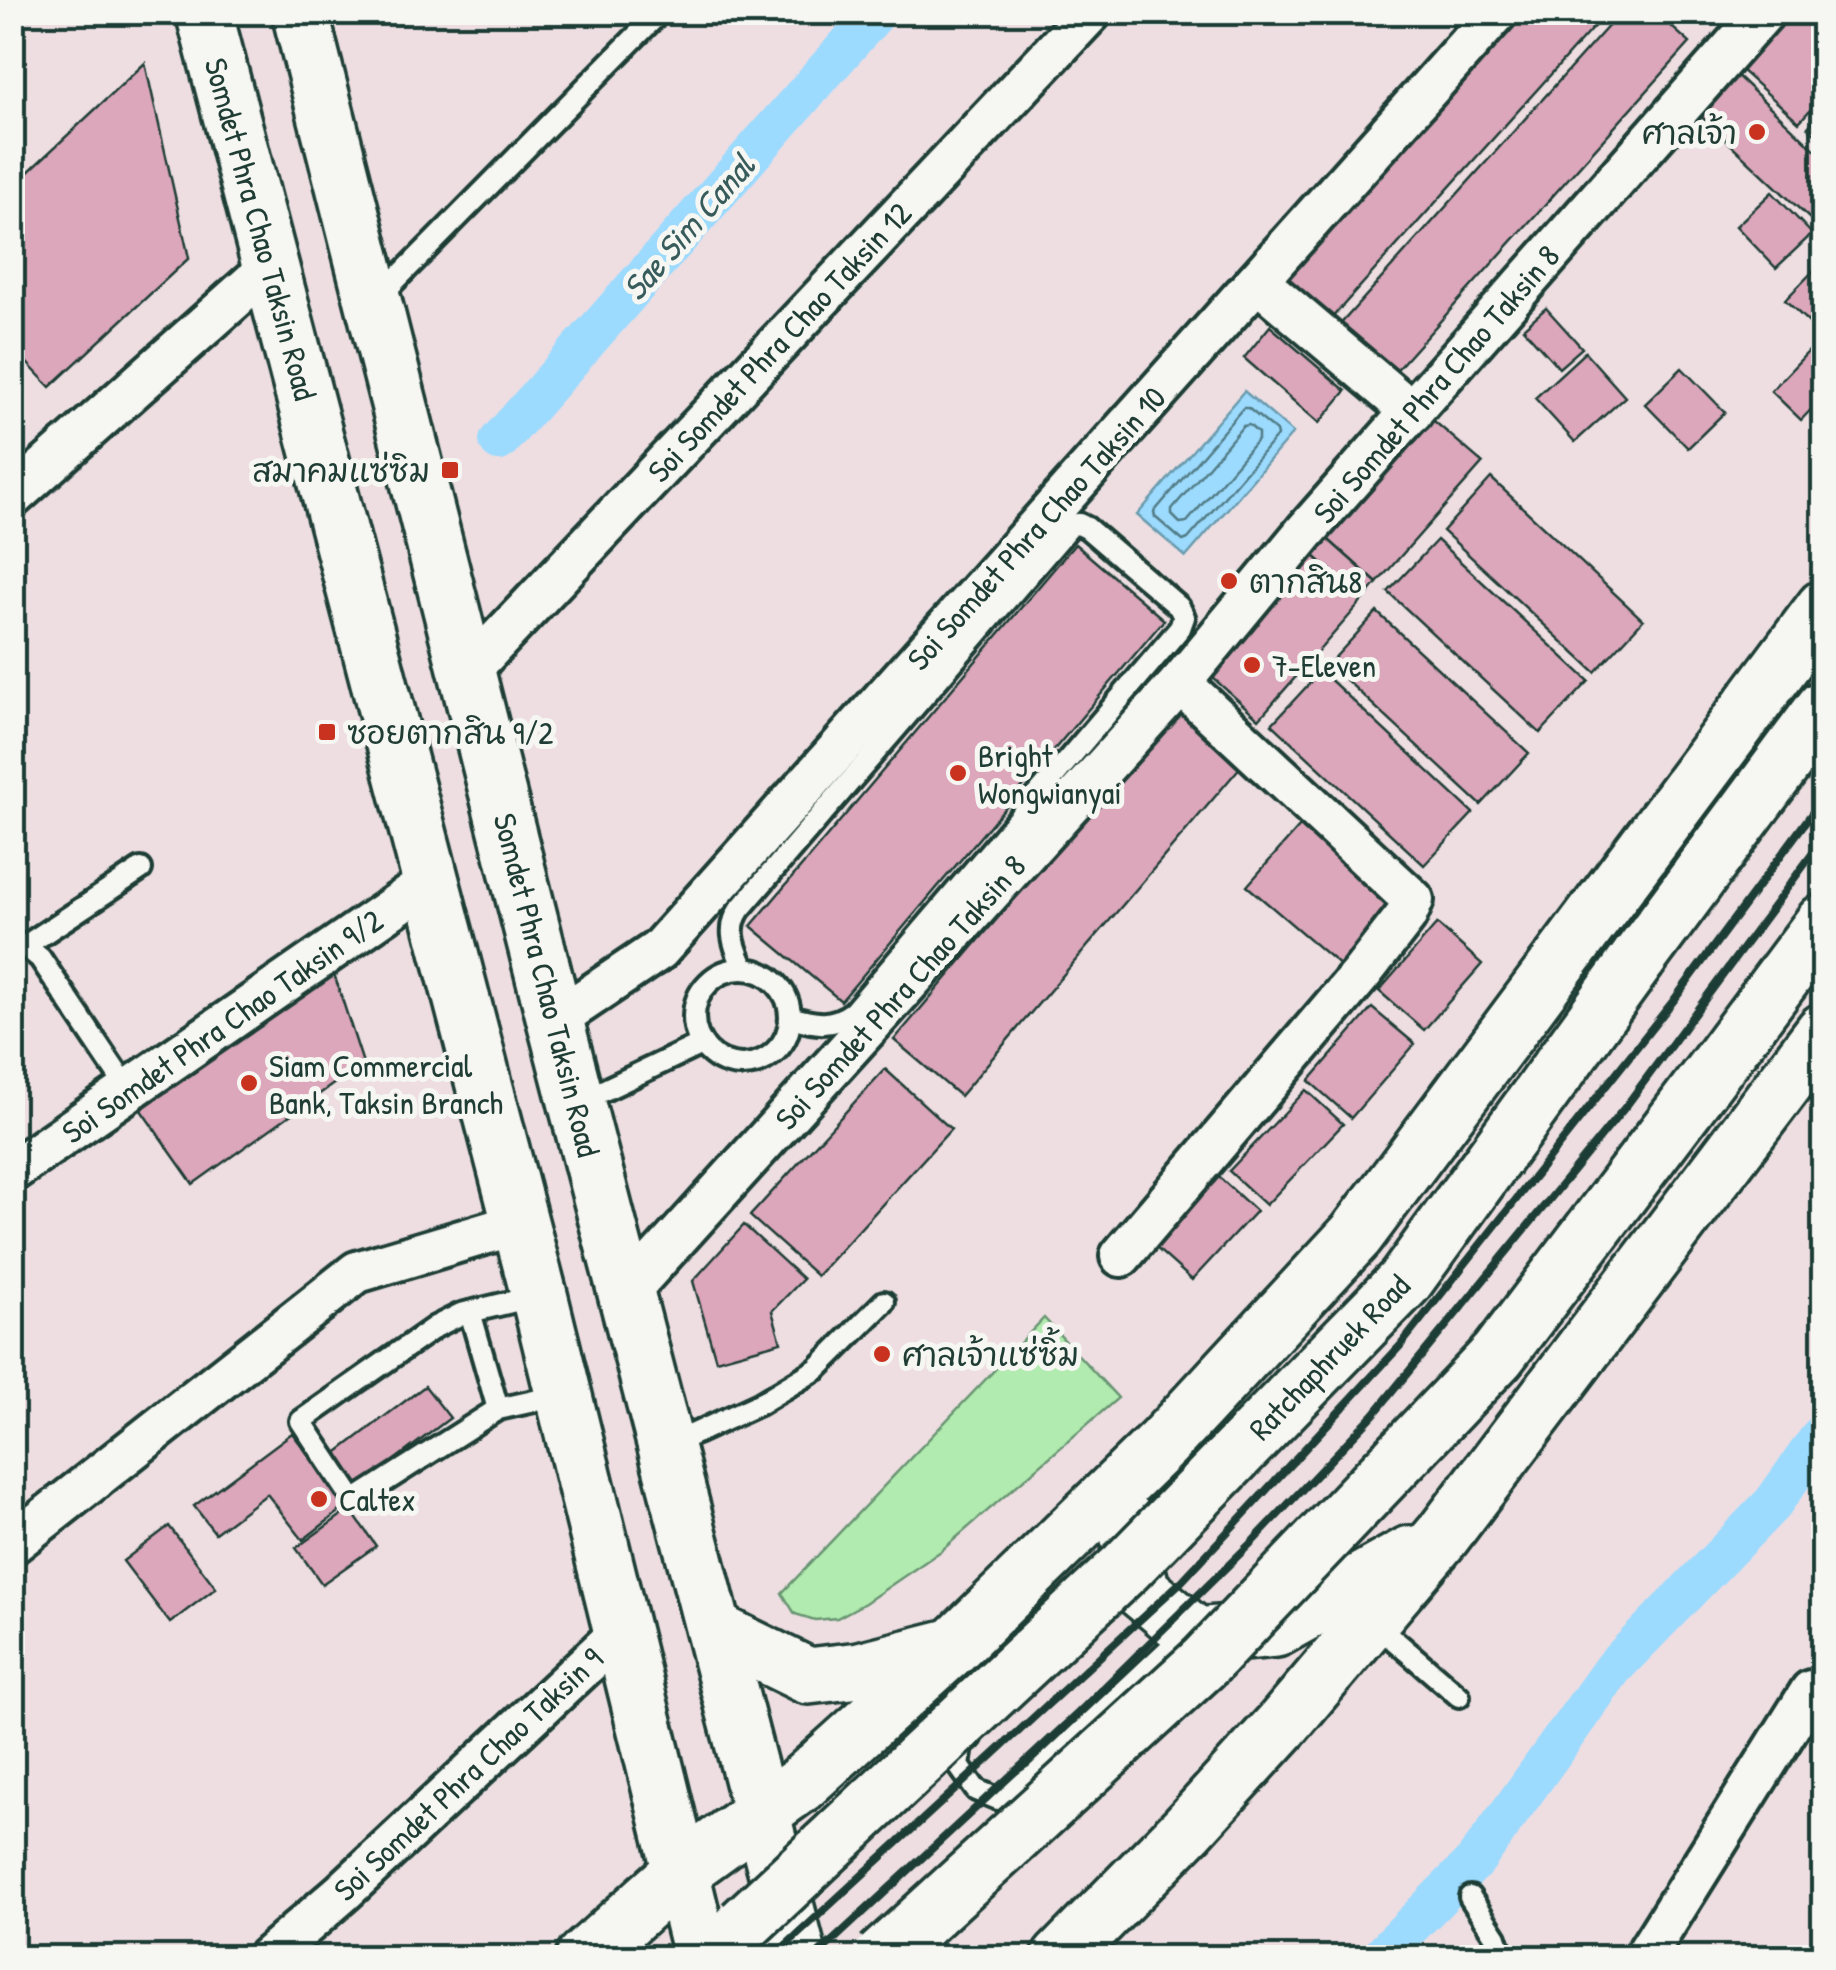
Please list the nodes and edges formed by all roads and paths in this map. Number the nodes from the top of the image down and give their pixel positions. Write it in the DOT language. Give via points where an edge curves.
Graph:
graph roads {
  1 [pos="204,12"];
  2 [pos="300,12"];
  3 [pos="660,12"];
  4 [pos="1091,12"];
  5 [pos="1497,12"];
  6 [pos="1764,12"];
  7 [pos="270,267"];
  8 [pos="1257,280"];
  9 [pos="372,304"];
  10 [pos="1412,412"];
  11 [pos="12,498"];
  12 [pos="1824,608"];
  13 [pos="468,672"];
  14 [pos="1180,683"];
  15 [pos="1824,708"];
  16 [pos="141,868"];
  17 [pos="431,881"];
  18 [pos="1824,922"];
  19 [pos="19,945"];
  20 [pos="744,969"];
  21 [pos="790,1016"];
  22 [pos="555,1020"];
  23 [pos="1820,1040"];
  24 [pos="702,1044"];
  25 [pos="129,1090"];
  26 [pos="577,1103"];
  27 [pos="12,1172"];
  28 [pos="520,1223"];
  29 [pos="1121,1256"];
  30 [pos="627,1292"];
  31 [pos="540,1295"];
  32 [pos="884,1302"];
  33 [pos="470,1312"];
  34 [pos="563,1394"];
  35 [pos="498,1409"];
  36 [pos="1163,1443"];
  37 [pos="668,1446"];
  38 [pos="1443,1535"];
  39 [pos="12,1544"];
  40 [pos="1131,1548"];
  41 [pos="1371,1620"];
  42 [pos="623,1630"];
  43 [pos="714,1630"];
  44 [pos="1196,1636"];
  45 [pos="954,1646"];
  46 [pos="1811,1691"];
  47 [pos="1459,1696"];
  48 [pos="762,1811"];
  49 [pos="681,1871"];
  50 [pos="1470,1897"];
  51 [pos="717,1947"];
  52 [pos="267,1958"];
  53 [pos="584,1958"];
  54 [pos="799,1958"];
  55 [pos="881,1958"];
  56 [pos="1060,1958"];
  57 [pos="1504,1958"];
  58 [pos="1644,1958"];
  1 -- 7 [label="main road, Somdet Phra Chao Taksin Road"];
  2 -- 9 [label="main road, Somdet Phra Chao Taksin Road"];
  3 -- 9 [label="lane"];
  4 -- 13 [label="street, Soi Somdet Phra Chao Taksin 12"];
  5 -- 8 [label="street, Soi Somdet Phra Chao Taksin 10"];
  6 -- 10 [label="street, Soi Somdet Phra Chao Taksin 8"];
  7 -- 11 [label="street"];
  7 -- 17 [label="main road, Somdet Phra Chao Taksin Road"];
  8 -- 10 [label="street"];
  8 -- 22 [label="street, Soi Somdet Phra Chao Taksin 10" via="660,950"];
  9 -- 13 [label="main road, Somdet Phra Chao Taksin Road"];
  10 -- 14 [label="street, Soi Somdet Phra Chao Taksin 8"];
  12 -- 36 [label="main road, Ratchaphruek Road" via="1356,1235"];
  13 -- 22 [label="main road, Somdet Phra Chao Taksin Road"];
  14 -- 29 [label="street" via="1413,900 1360,974"];
  14 -- 30 [label="street, Soi Somdet Phra Chao Taksin 8"];
  15 -- 51 [label="main road, Ratchaphruek Road, bridge" via="1405,1281 1126,1567"];
  16 -- 19 [label="lane"];
  17 -- 25 [label="street, Soi Somdet Phra Chao Taksin 9/2"];
  17 -- 28 [label="main road, Somdet Phra Chao Taksin Road"];
  18 -- 55 [label="main road, bridge" via="1498,1355 1206,1661"];
  19 -- 25 [label="lane" via="40,958"];
  20 -- 21 [label="lane" via="774,980"];
  20 -- 21 [label="lane" via="732,932 740,909 1071,525 1087,528 1178,607 1184,617 1180,628 853,1012 824,1024"];
  20 -- 24 [label="lane" via="728,970 703,988 693,1018"];
  21 -- 24 [label="lane" via="784,1040 760,1062 729,1064"];
  22 -- 26 [label="main road, Somdet Phra Chao Taksin Road"];
  23 -- 38 [label="main road"];
  24 -- 26 [label="lane"];
  25 -- 27 [label="street, Soi Somdet Phra Chao Taksin 9/2"];
  26 -- 30 [label="main road, Somdet Phra Chao Taksin Road"];
  28 -- 31 [label="main road, Somdet Phra Chao Taksin Road"];
  28 -- 39 [label="street" via="357,1272"];
  30 -- 37 [label="main road, Somdet Phra Chao Taksin Road"];
  31 -- 33 [label="lane"];
  31 -- 34 [label="main road, Somdet Phra Chao Taksin Road"];
  32 -- 37 [label="lane" via="818,1369"];
  33 -- 35 [label="lane"];
  33 -- 35 [label="lane" via="436,1327 301,1422 354,1500"];
  34 -- 35 [label="lane"];
  34 -- 42 [label="main road, Somdet Phra Chao Taksin Road"];
  36 -- 40 [label="main road" via="1122,1512"];
  36 -- 45 [label="main road, Ratchaphruek Road"];
  37 -- 43 [label="main road, Somdet Phra Chao Taksin Road"];
  38 -- 41 [label="main road"];
  38 -- 44 [label="main road" via="1276,1629"];
  40 -- 44 [label="main road" via="1142,1590"];
  40 -- 44 [label="lane" via="1128,1583 1111,1606 962,1746 959,1766 976,1790 998,1799 1035,1775 1170,1648"];
  41 -- 47 [label="lane"];
  41 -- 56 [label="main road" via="1188,1828"];
  42 -- 49 [label="main road, Somdet Phra Chao Taksin Road"];
  42 -- 52 [label="street, Soi Somdet Phra Chao Taksin 9"];
  43 -- 45 [label="main road" via="808,1676"];
  43 -- 48 [label="main road, Somdet Phra Chao Taksin Road"];
  45 -- 48 [label="main road, Ratchaphruek Road" via="800,1785"];
  46 -- 58 [label="street"];
  48 -- 49 [label="main road, Ratchaphruek Road"];
  48 -- 54 [label="main road, Somdet Phra Chao Taksin Road"];
  49 -- 51 [label="main road, Somdet Phra Chao Taksin Road"];
  49 -- 53 [label="main road, Ratchaphruek Road"];
  50 -- 57 [label="lane"];
}
